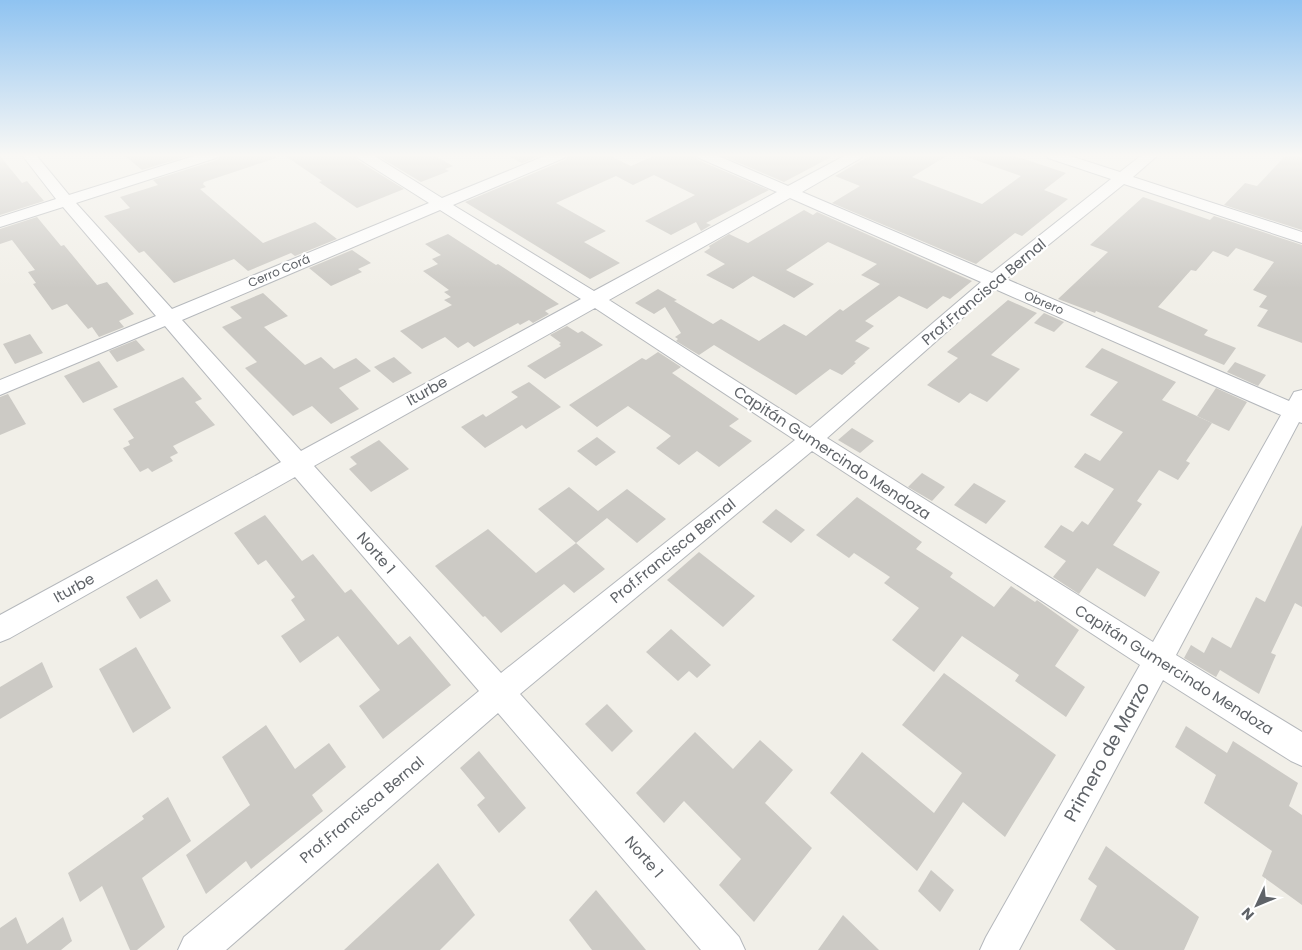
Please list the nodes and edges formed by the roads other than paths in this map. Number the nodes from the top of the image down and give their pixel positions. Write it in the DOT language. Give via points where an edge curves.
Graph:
graph roads {
  1 [pos="64,199"];
  2 [pos="74,199"];
  3 [pos="432,199"];
  4 [pos="450,199"];
  5 [pos="778,199"];
  6 [pos="808,199"];
  7 [pos="1096,199"];
  8 [pos="1184,199"];
  9 [pos="66,202"];
  10 [pos="439,204"];
  11 [pos="0,222"];
  12 [pos="1302,238"];
  13 [pos="993,281"];
  14 [pos="594,300"];
  15 [pos="168,317"];
  16 [pos="0,388"];
  17 [pos="1299,408"];
  18 [pos="810,440"];
  19 [pos="297,463"];
  20 [pos="0,629"];
  21 [pos="1157,661"];
  22 [pos="499,693"];
  23 [pos="1302,750"];
  24 [pos="197,950"];
  25 [pos="726,950"];
  26 [pos="999,950"];
  1 -- 9 [label="street, Norte 1"];
  2 -- 9 [label="street"];
  3 -- 10 [label="street, Capitán Gumercindo Mendoza"];
  4 -- 10 [label="street, Cerro Corá"];
  5 -- 14 [label="street, Iturbe"];
  6 -- 13 [label="street, Obrero"];
  7 -- 13 [label="street, Prof.Francisca Bernal"];
  8 -- 12 [label="street"];
  9 -- 11 [label="street"];
  9 -- 15 [label="street, Norte 1"];
  10 -- 14 [label="street, Capitán Gumercindo Mendoza"];
  10 -- 15 [label="street, Cerro Corá"];
  13 -- 17 [label="street, Obrero"];
  13 -- 18 [label="street, Prof.Francisca Bernal"];
  14 -- 18 [label="street, Capitán Gumercindo Mendoza"];
  14 -- 19 [label="street, Iturbe"];
  15 -- 16 [label="street, Cerro Corá"];
  15 -- 19 [label="street, Norte 1"];
  17 -- 21 [label="street, Primero de Marzo"];
  18 -- 21 [label="street, Capitán Gumercindo Mendoza"];
  18 -- 22 [label="street, Prof.Francisca Bernal"];
  19 -- 20 [label="street, Iturbe"];
  19 -- 22 [label="street, Norte 1"];
  21 -- 23 [label="street, Capitán Gumercindo Mendoza"];
  21 -- 26 [label="street, Primero de Marzo"];
  22 -- 24 [label="street, Prof.Francisca Bernal"];
  22 -- 25 [label="street, Norte 1"];
}
